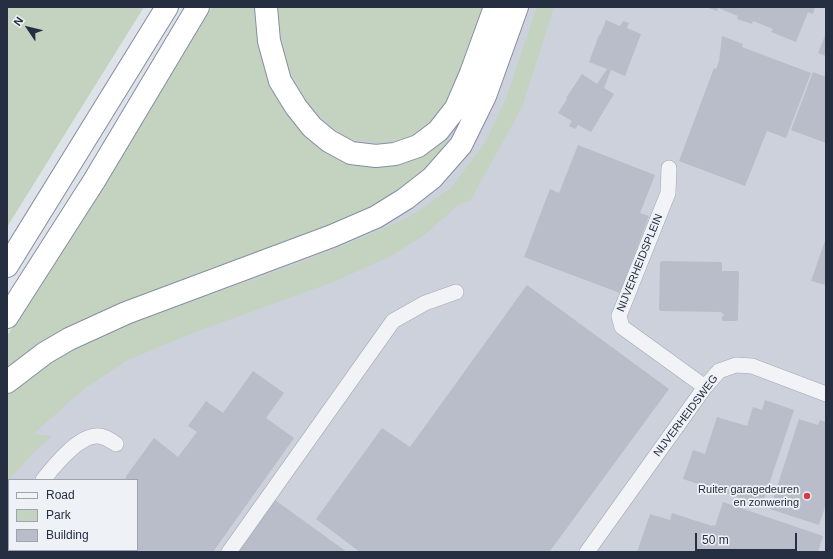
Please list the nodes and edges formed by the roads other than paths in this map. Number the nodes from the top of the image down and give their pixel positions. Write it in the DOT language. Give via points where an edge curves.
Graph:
graph roads {
  1 [pos="167,7"];
  2 [pos="198,7"];
  3 [pos="266,7"];
  4 [pos="495,7"];
  5 [pos="516,7"];
  6 [pos="669,168"];
  7 [pos="7,266"];
  8 [pos="456,292"];
  9 [pos="7,317"];
  10 [pos="7,382"];
  11 [pos="705,387"];
  12 [pos="826,394"];
  13 [pos="116,444"];
  14 [pos="44,479"];
  15 [pos="229,552"];
  16 [pos="587,552"];
  1 -- 7 [label="highway"];
  2 -- 9 [label="highway" via="94,181"];
  3 -- 4 [label="highway" via="269,41 280,81 296,107 312,127 330,141 351,153 376,156 395,154 418,146 438,131 456,108"];
  5 -- 10 [label="highway" via="486,96 460,145 432,178 405,199 376,217 332,236 126,313 69,339 45,353"];
  6 -- 11 [label="street, NIJVERHEIDSPLEIN" via="668,193 619,316 622,327"];
  8 -- 15 [label="street" via="425,303 393,321"];
  11 -- 12 [label="street, NIJVERHEIDSWEG" via="719,371 736,365 752,366"];
  11 -- 16 [label="street, NIJVERHEIDSWEG"];
  13 -- 14 [label="street" via="103,436 83,440 62,457"];
}
